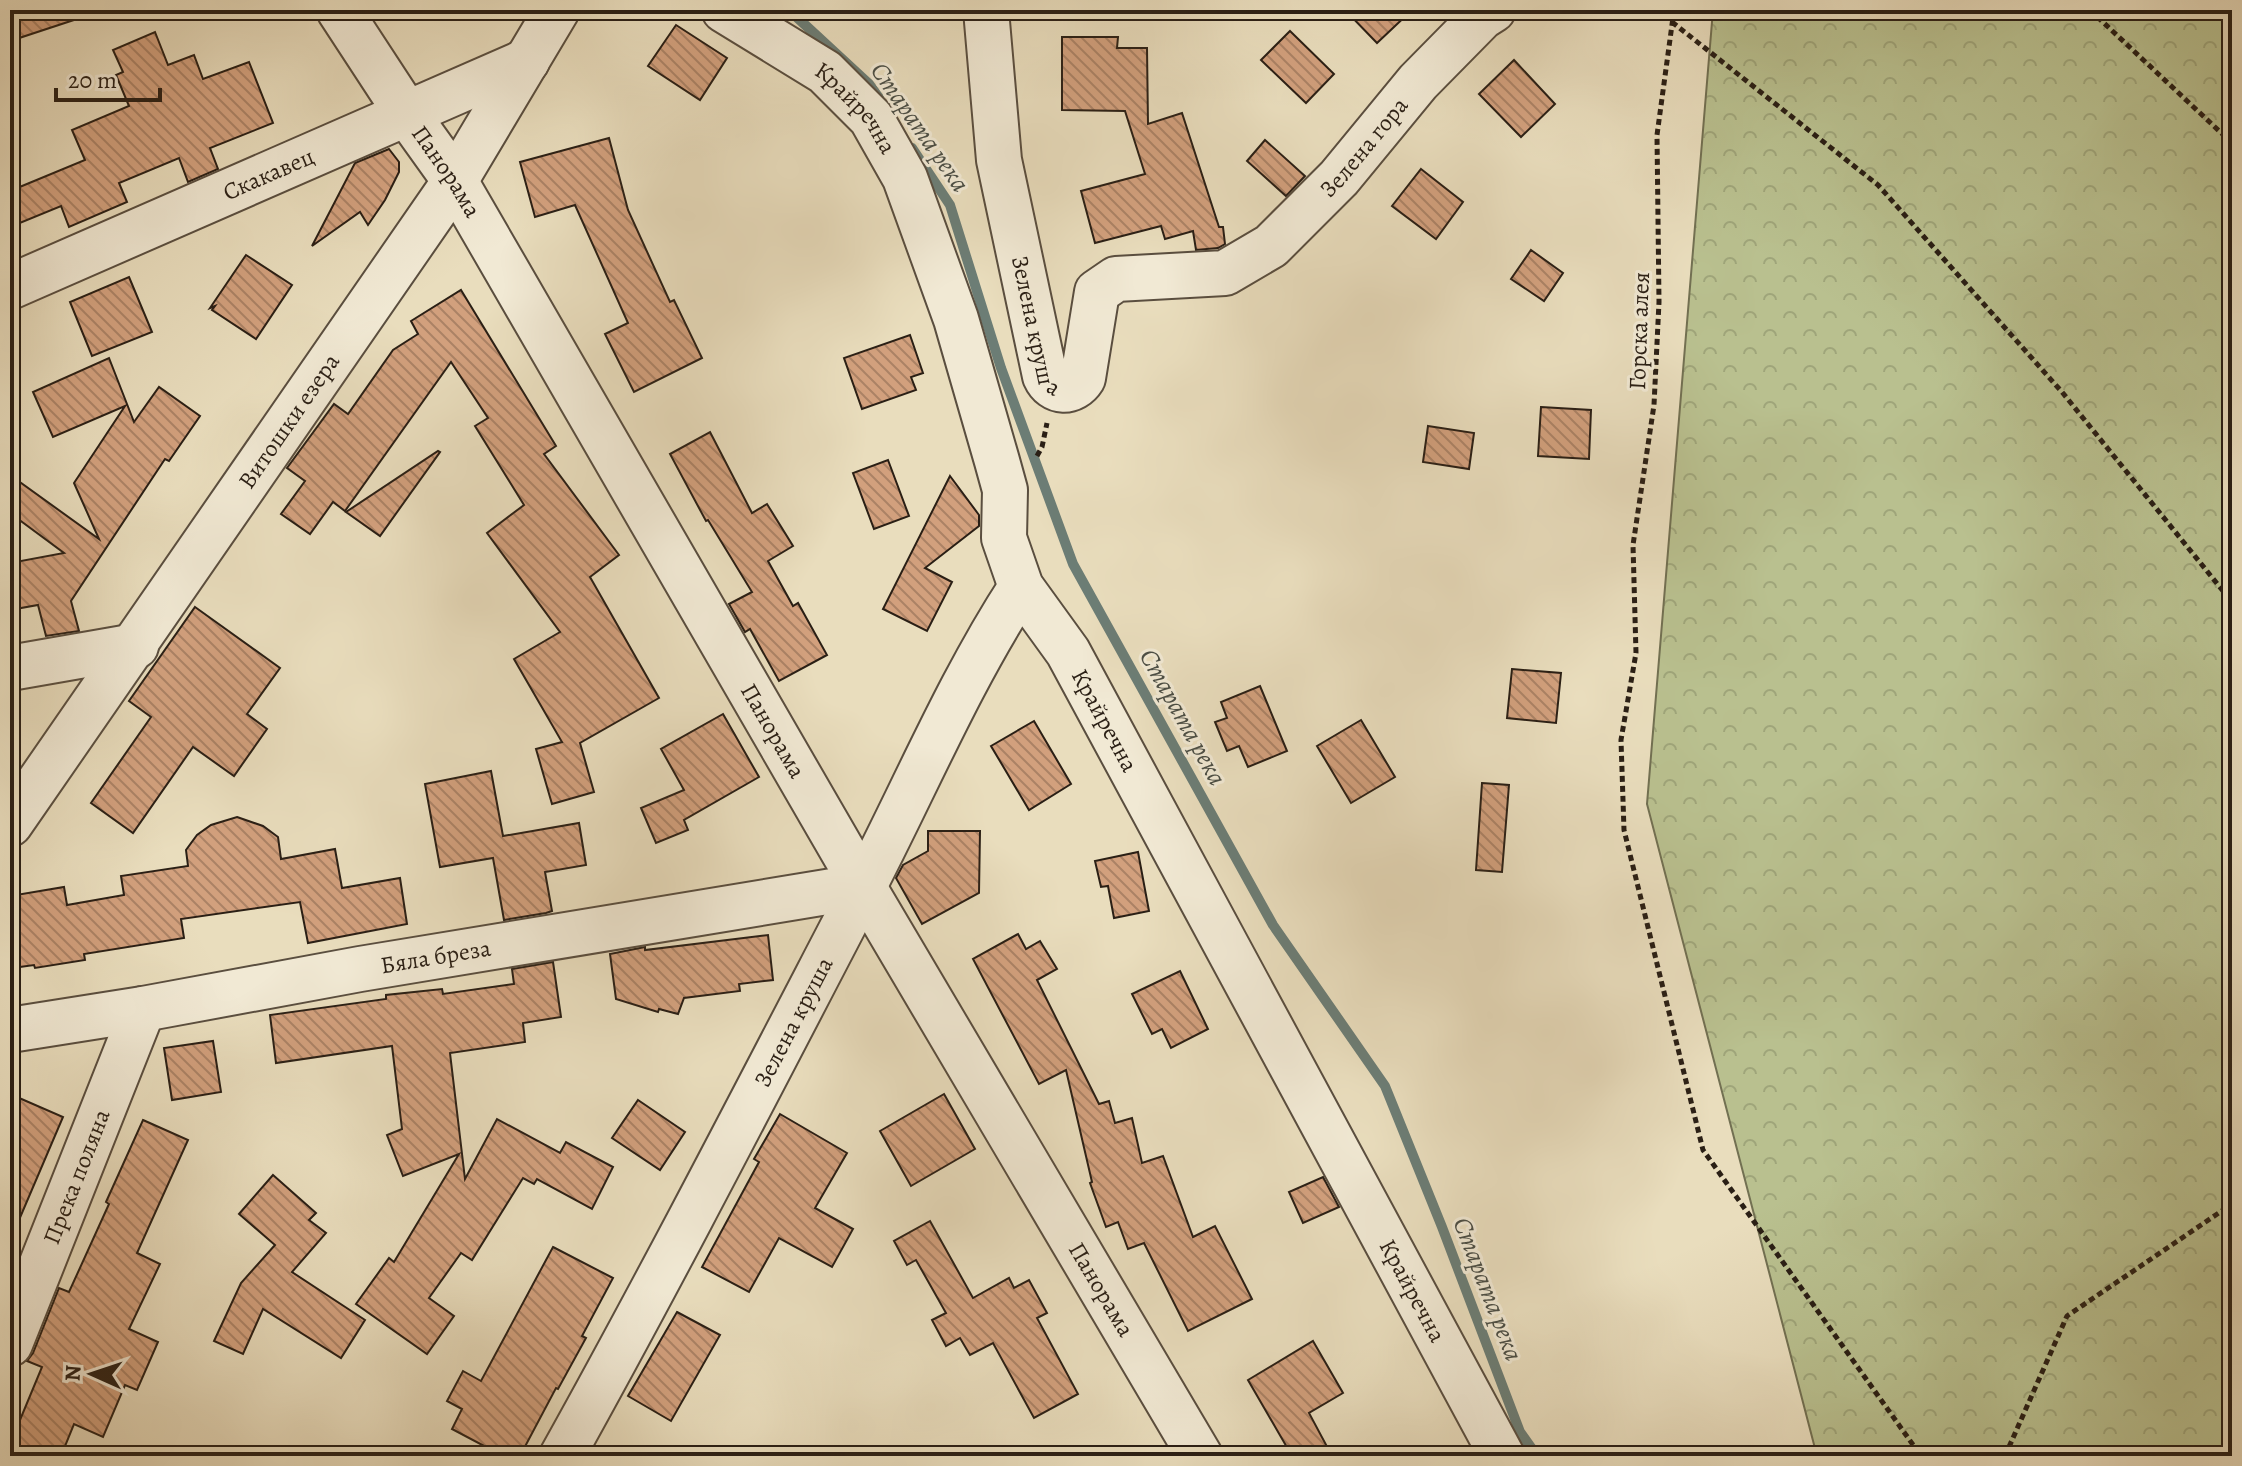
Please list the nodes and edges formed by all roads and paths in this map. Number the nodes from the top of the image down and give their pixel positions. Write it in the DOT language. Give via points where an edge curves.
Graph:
graph roads {
  1 [pos="339,10"];
  2 [pos="557,10"];
  3 [pos="724,10"];
  4 [pos="986,10"];
  5 [pos="1493,10"];
  6 [pos="1674,10"];
  7 [pos="2090,10"];
  8 [pos="1672,22"];
  9 [pos="527,61"];
  10 [pos="407,114"];
  11 [pos="2232,143"];
  12 [pos="455,181"];
  13 [pos="1225,273"];
  14 [pos="10,287"];
  15 [pos="1054,387"];
  16 [pos="1005,490"];
  17 [pos="1021,587"];
  18 [pos="2232,602"];
  19 [pos="136,646"];
  20 [pos="10,668"];
  21 [pos="10,824"];
  22 [pos="863,886"];
  23 [pos="143,1009"];
  24 [pos="10,1030"];
  25 [pos="2232,1204"];
  26 [pos="10,1344"];
  27 [pos="562,1456"];
  28 [pos="1200,1456"];
  29 [pos="1502,1456"];
  30 [pos="1921,1456"];
  31 [pos="2005,1456"];
  1 -- 10 [label="street, Панорама"];
  2 -- 9 [label="street, Витошки езера"];
  3 -- 16 [label="street, Крайречна" via="825,72 871,118 905,178 956,319"];
  4 -- 15 [label="street, Зелена круша" via="999,160 1045,376"];
  5 -- 13 [label="street, Зелена гора" via="1418,82 1339,178 1271,246"];
  6 -- 8 [label="path, Горска алея"];
  7 -- 11 [label="path"];
  8 -- 18 [label="path" via="1878,185 2062,392"];
  8 -- 30 [label="path, Горска алея" via="1657,135 1654,405 1633,545 1636,653 1621,740 1624,830 1703,1150"];
  9 -- 10 [label="street, Скакавец"];
  9 -- 12 [label="street, Витошки езера"];
  10 -- 12 [label="street, Панорама"];
  10 -- 14 [label="street, Скакавец"];
  12 -- 19 [label="street, Витошки езера"];
  12 -- 22 [label="street, Панорама"];
  13 -- 15 [label="street, Зелена круша" via="1116,279 1097,292 1083,378 1074,389"];
  15 -- 16 [label="path" via="1042,447 1025,477"];
  16 -- 17 [label="street, Крайречна" via="1004,538"];
  17 -- 22 [label="street, Зелена круша" via="994,628"];
  17 -- 29 [label="street, Крайречна" via="1068,652"];
  19 -- 20 [label="street"];
  19 -- 21 [label="street, Витошки езера"];
  22 -- 23 [label="street, Бяла бреза"];
  22 -- 27 [label="street, Зелена круша"];
  22 -- 28 [label="street, Панорама"];
  23 -- 24 [label="street, Бяла бреза"];
  23 -- 26 [label="street, Прека поляна"];
  25 -- 31 [label="path" via="2067,1316"];
}
